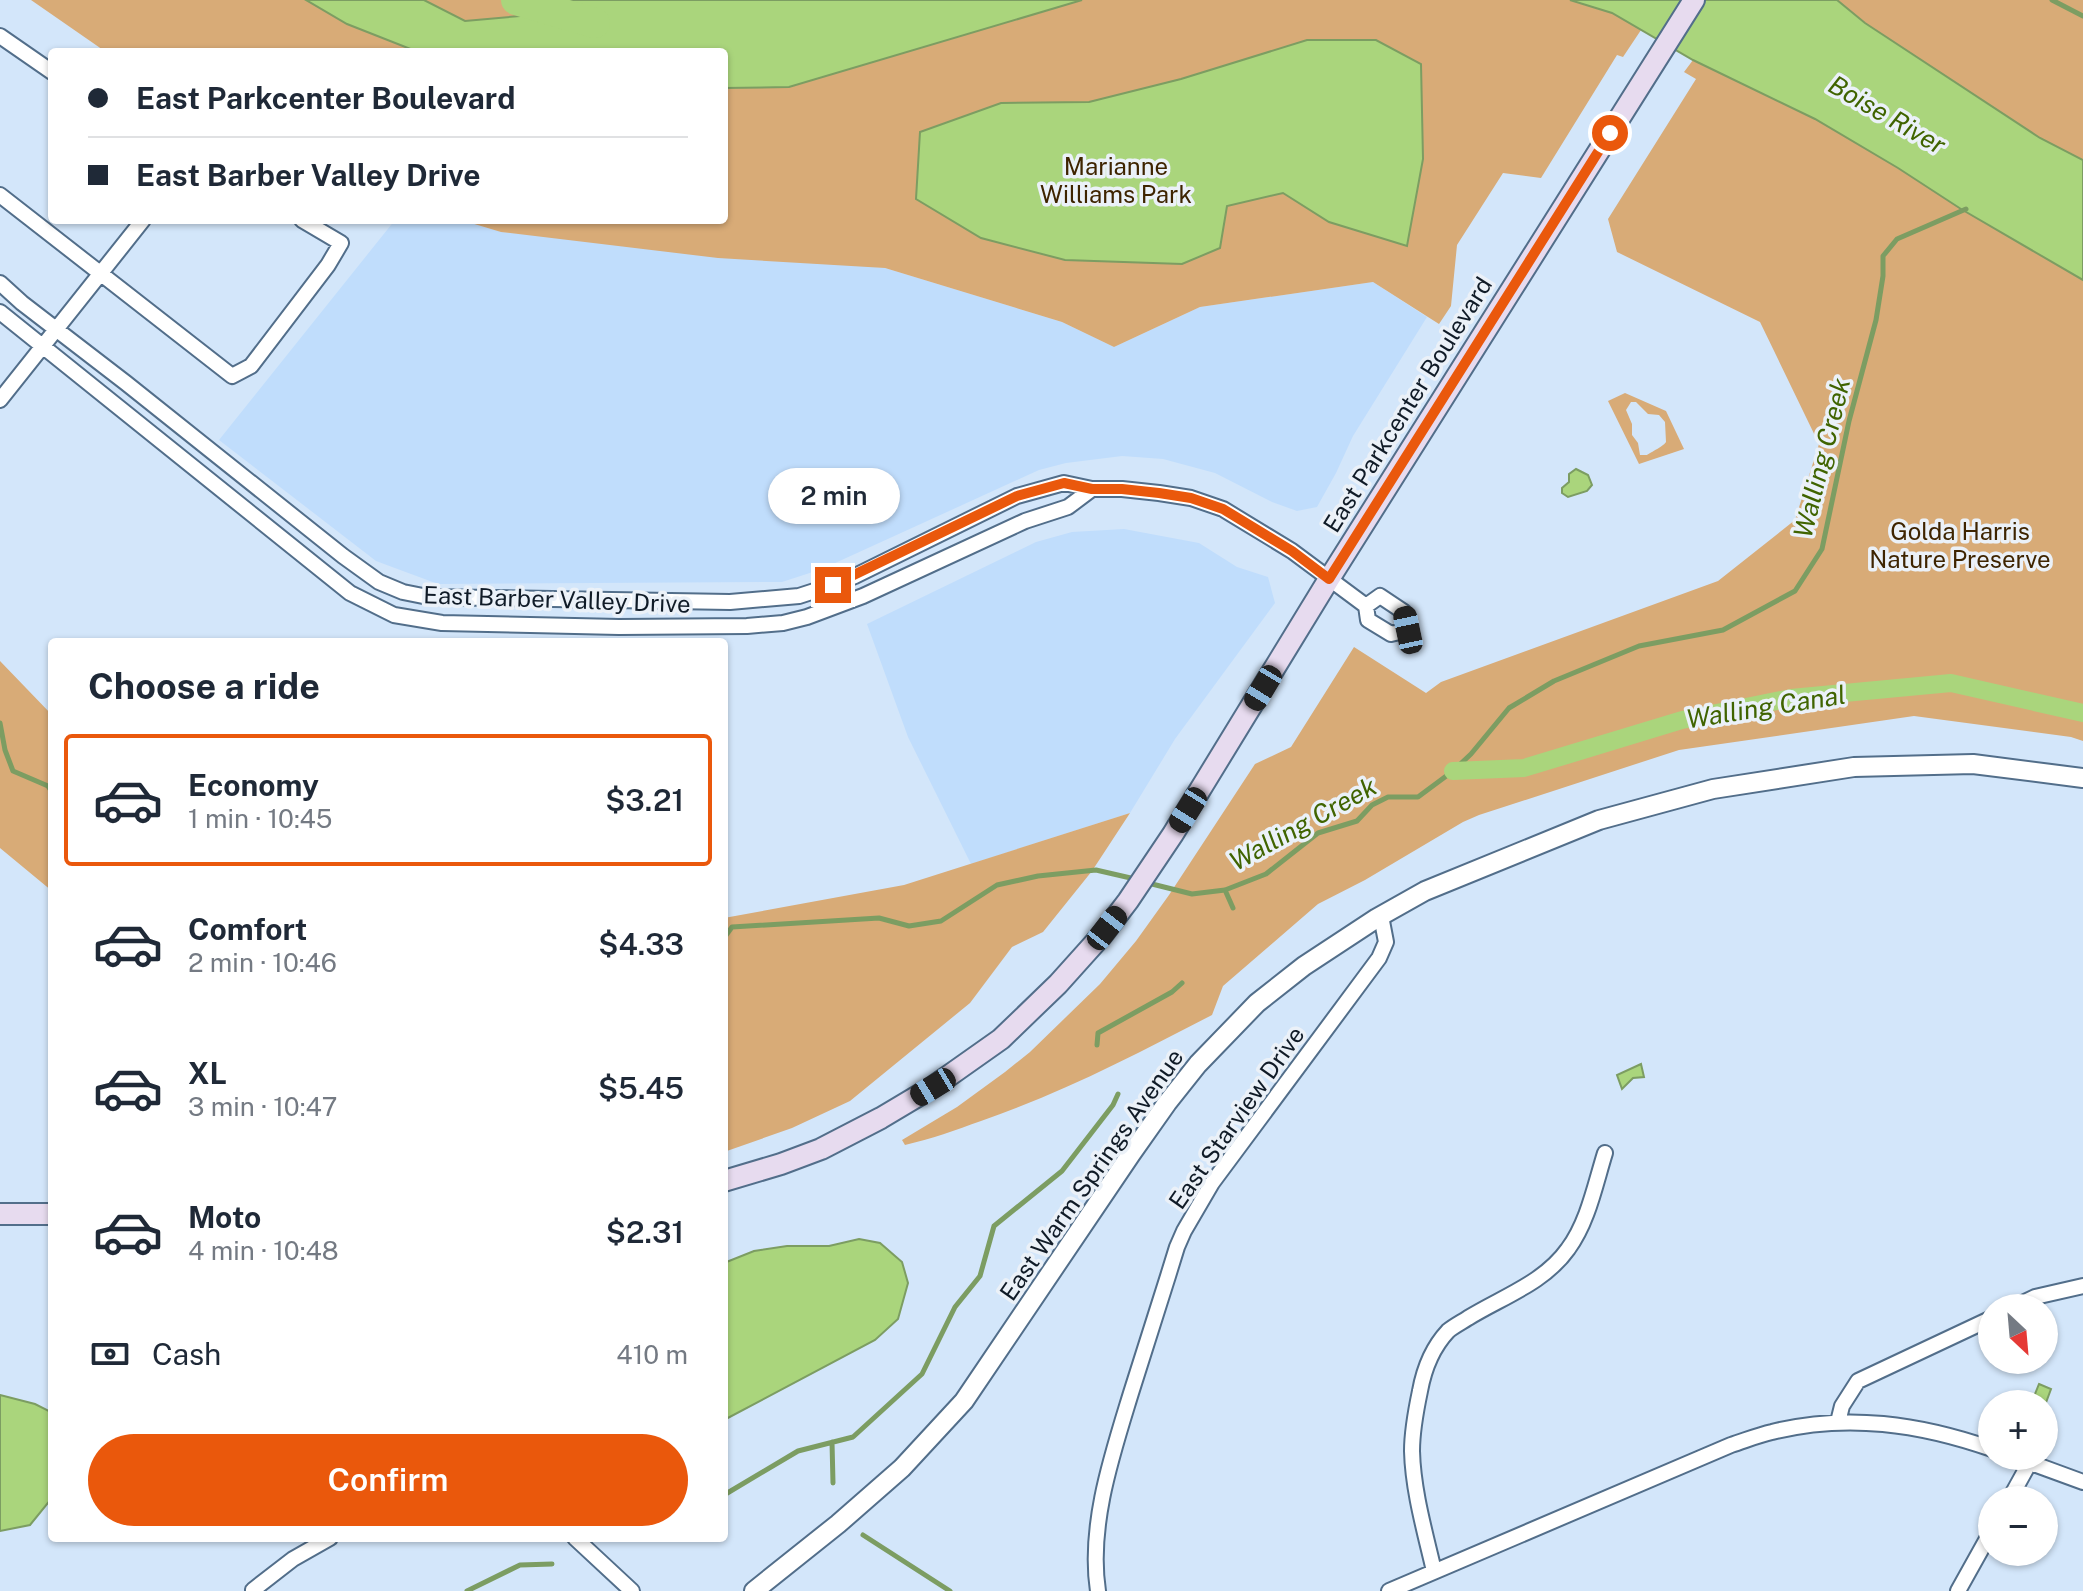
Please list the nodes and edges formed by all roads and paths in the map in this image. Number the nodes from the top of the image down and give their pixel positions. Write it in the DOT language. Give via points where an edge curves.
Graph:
graph roads {
  1 [pos="1694,0"];
  2 [pos="1,37"];
  3 [pos="48,69"];
  4 [pos="0,195"];
  5 [pos="140,224"];
  6 [pos="309,224"];
  7 [pos="101,273"];
  8 [pos="0,283"];
  9 [pos="0,312"];
  10 [pos="57,329"];
  11 [pos="43,346"];
  12 [pos="0,400"];
  13 [pos="1092,489"];
  14 [pos="1329,579"];
  15 [pos="1366,606"];
  16 [pos="2083,778"];
  17 [pos="1381,916"];
  18 [pos="1605,1153"];
  19 [pos="728,1180"];
  20 [pos="0,1214"];
  21 [pos="48,1214"];
  22 [pos="2083,1286"];
  23 [pos="2048,1294"];
  24 [pos="1978,1325"];
  25 [pos="1838,1422"];
  26 [pos="1978,1444"];
  27 [pos="2051,1470"];
  28 [pos="2083,1482"];
  29 [pos="323,1542"];
  30 [pos="579,1542"];
  31 [pos="1978,1555"];
  32 [pos="1434,1571"];
  33 [pos="253,1590"];
  34 [pos="632,1591"];
  35 [pos="754,1591"];
  36 [pos="1098,1591"];
  37 [pos="1389,1591"];
  38 [pos="1958,1591"];
  1 -- 14 [label="main road, East Parkcenter Boulevard"];
  2 -- 3 [label="street"];
  4 -- 7 [label="street"];
  5 -- 7 [label="street"];
  6 -- 7 [label="street" via="341,243 251,366 232,376"];
  7 -- 10 [label="street"];
  8 -- 10 [label="street, East Barber Valley Drive"];
  9 -- 11 [label="street, East Barber Valley Drive"];
  10 -- 11 [label="street"];
  10 -- 13 [label="street, East Barber Valley Drive" via="343,556 379,582 428,597 730,602 799,596 855,576 1017,496 1064,483"];
  11 -- 12 [label="street"];
  11 -- 13 [label="street, East Barber Valley Drive" via="350,593 394,615 442,623 783,623 863,596 1025,521 1068,507"];
  13 -- 14 [label="street, East Barber Valley Drive" via="1159,493 1223,509"];
  14 -- 15 [label="street, East Barber Valley Drive"];
  14 -- 19 [label="main road, East Parkcenter Boulevard" via="1173,834 1128,901 1058,984 1001,1039 881,1118 821,1149"];
  16 -- 17 [label="street, East Warm Springs Avenue" via="1973,764 1854,767 1713,789 1599,820 1425,891"];
  17 -- 35 [label="street, East Warm Springs Avenue" via="1257,1003 1198,1064 964,1401 902,1468"];
  17 -- 36 [label="street, East Starview Drive" via="1386,942 1379,958 1212,1183 1177,1247 1112,1454 1096,1537"];
  18 -- 32 [label="street" via="1586,1216 1568,1250 1514,1294 1450,1329 1434,1349 1415,1413 1412,1451"];
  20 -- 21 [label="main road"];
  22 -- 23 [label="street"];
  24 -- 25 [label="street" via="1858,1381"];
  25 -- 26 [label="street" via="1903,1425"];
  25 -- 32 [label="street" via="1773,1431 1731,1445"];
  27 -- 28 [label="street"];
  29 -- 33 [label="street"];
  30 -- 34 [label="street"];
  31 -- 38 [label="street"];
  32 -- 37 [label="street"];
}
